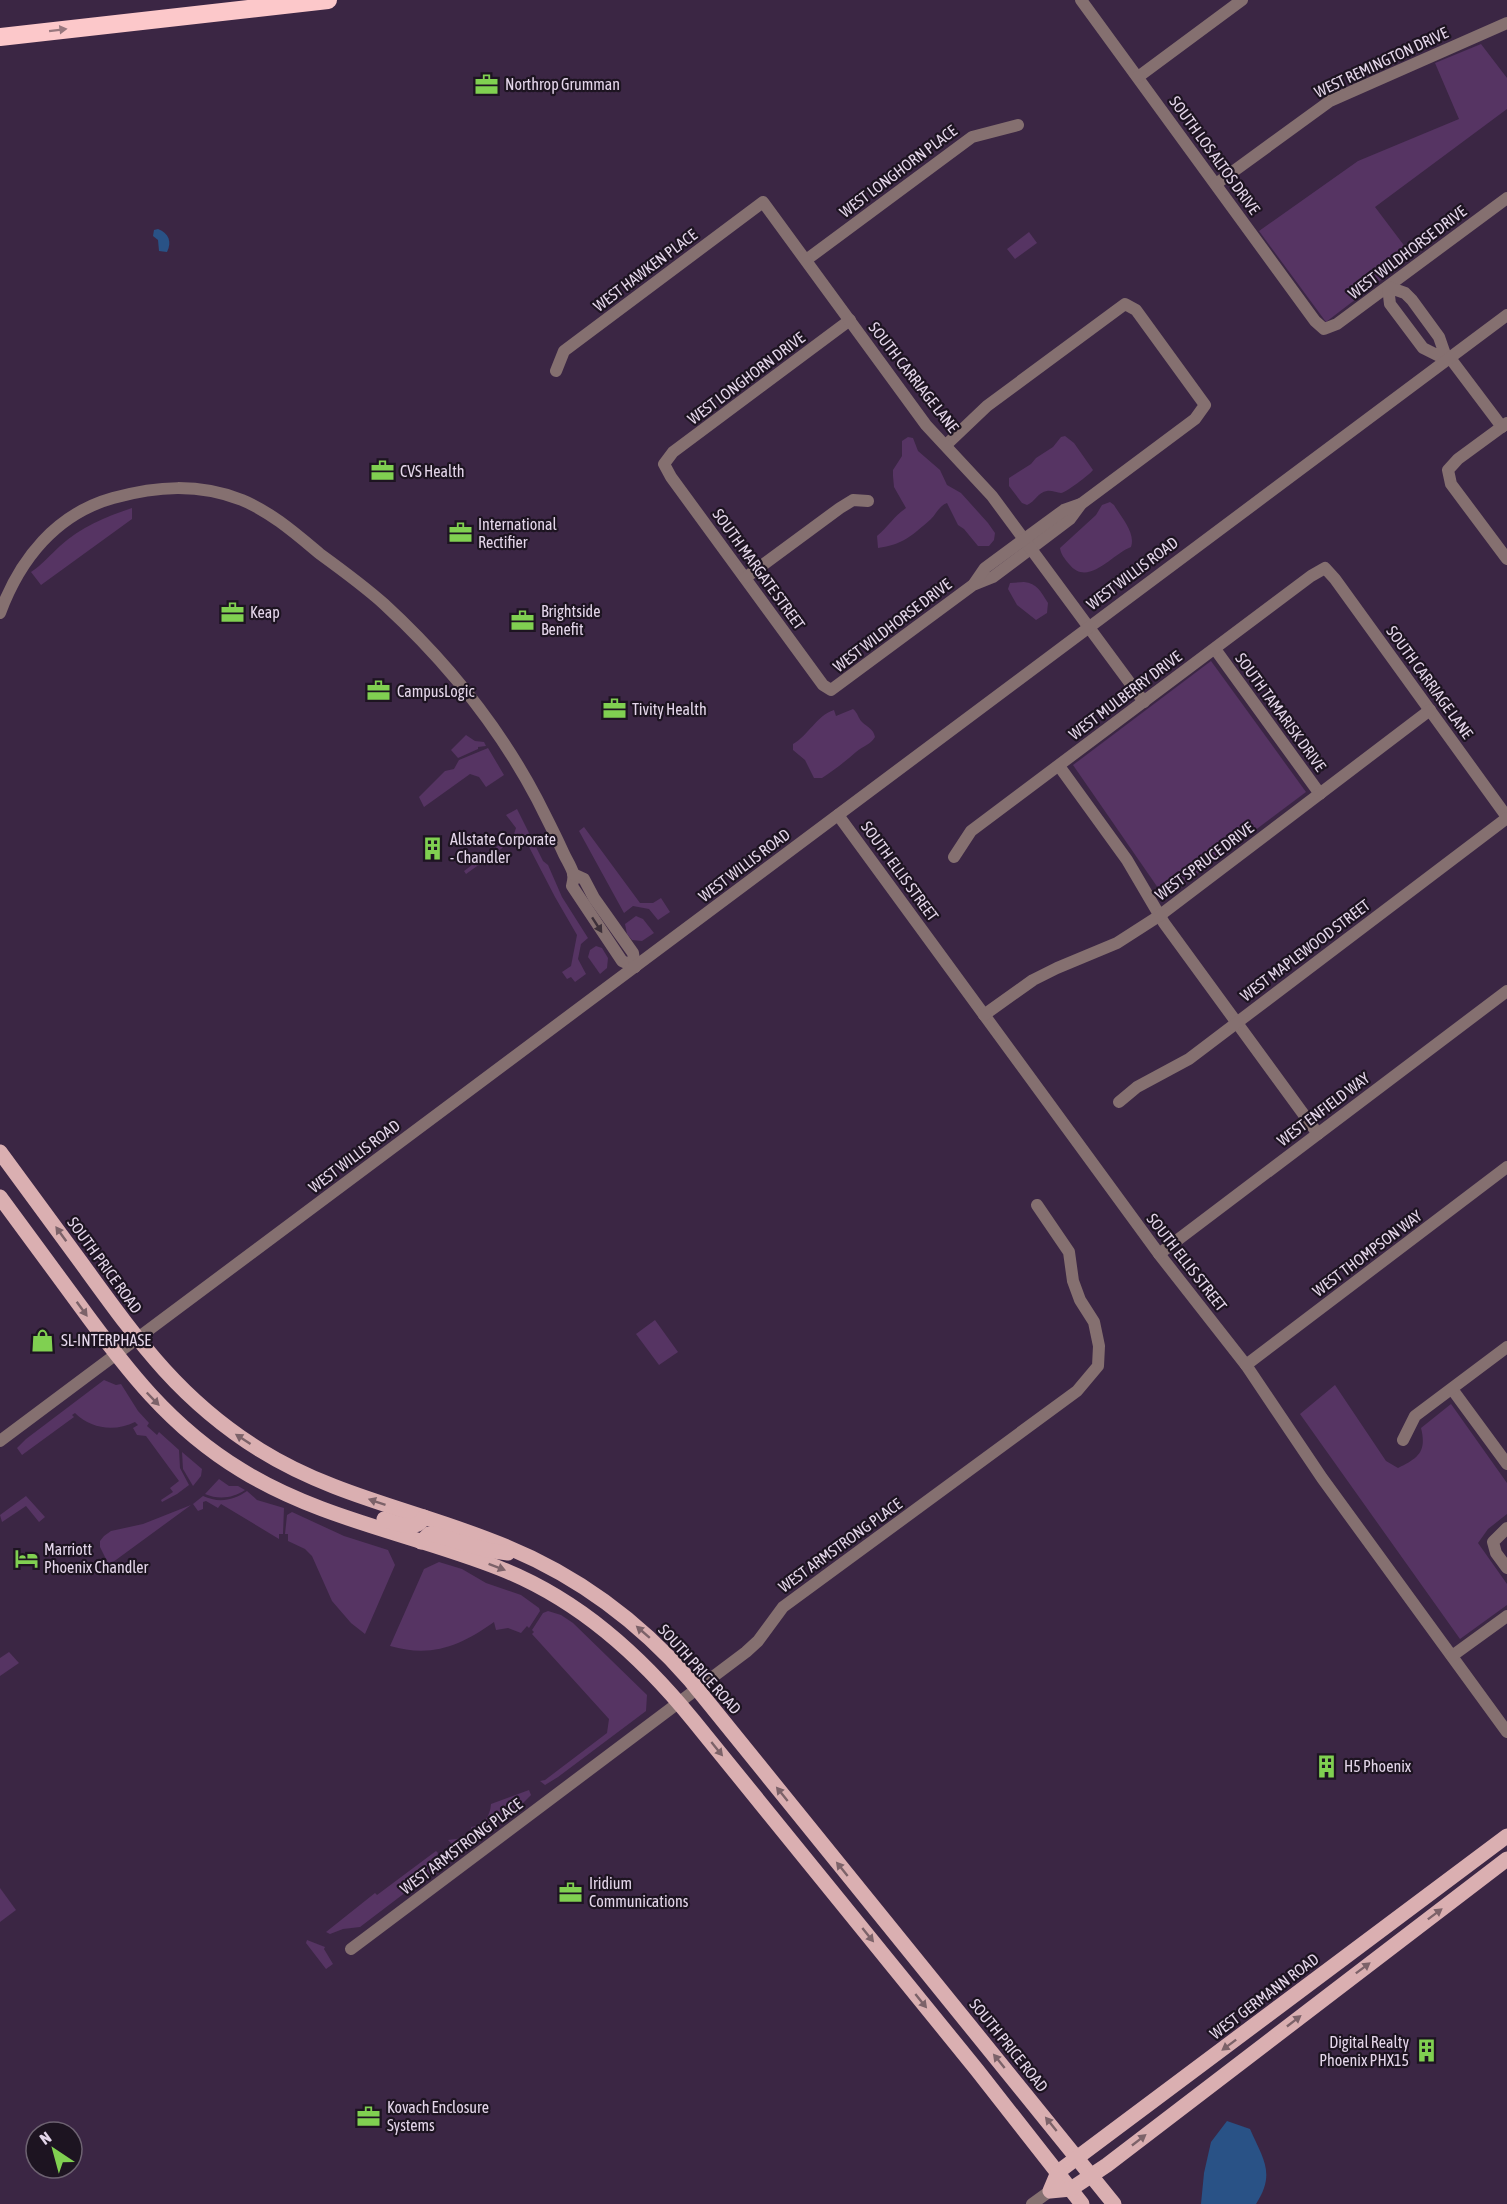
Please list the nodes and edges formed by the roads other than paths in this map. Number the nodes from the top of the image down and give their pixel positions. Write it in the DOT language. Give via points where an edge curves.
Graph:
graph roads {
  1 [pos="328,0"];
  2 [pos="1082,0"];
  3 [pos="1242,0"];
  4 [pos="1507,23"];
  5 [pos="0,37"];
  6 [pos="1138,77"];
  7 [pos="1018,125"];
  8 [pos="1216,184"];
  9 [pos="1507,198"];
  10 [pos="763,202"];
  11 [pos="806,261"];
  12 [pos="1388,287"];
  13 [pos="1507,315"];
  14 [pos="850,320"];
  15 [pos="1324,328"];
  16 [pos="1448,359"];
  17 [pos="556,371"];
  18 [pos="1504,425"];
  19 [pos="946,445"];
  20 [pos="664,464"];
  21 [pos="868,501"];
  22 [pos="1027,544"];
  23 [pos="1507,559"];
  24 [pos="1325,568"];
  25 [pos="745,578"];
  26 [pos="0,612"];
  27 [pos="1087,627"];
  28 [pos="1215,649"];
  29 [pos="831,690"];
  30 [pos="1144,702"];
  31 [pos="1430,710"];
  32 [pos="1059,766"];
  33 [pos="1320,794"];
  34 [pos="838,814"];
  35 [pos="1507,818"];
  36 [pos="954,857"];
  37 [pos="1159,916"];
  38 [pos="635,967"];
  39 [pos="1507,991"];
  40 [pos="984,1015"];
  41 [pos="1236,1024"];
  42 [pos="1119,1102"];
  43 [pos="1318,1134"];
  44 [pos="1,1154"];
  45 [pos="1507,1167"];
  46 [pos="0,1197"];
  47 [pos="1037,1205"];
  48 [pos="1160,1254"];
  49 [pos="137,1339"];
  50 [pos="1507,1347"];
  51 [pos="115,1355"];
  52 [pos="1246,1365"];
  53 [pos="1452,1389"];
  54 [pos="1403,1440"];
  55 [pos="0,1442"];
  56 [pos="1507,1464"];
  57 [pos="313,1506"];
  58 [pos="424,1517"];
  59 [pos="1507,1528"];
  60 [pos="422,1542"];
  61 [pos="524,1554"];
  62 [pos="1507,1568"];
  63 [pos="1507,1616"];
  64 [pos="1452,1656"];
  65 [pos="697,1690"];
  66 [pos="680,1703"];
  67 [pos="1507,1732"];
  68 [pos="1507,1836"];
  69 [pos="1507,1858"];
  70 [pos="351,1949"];
  71 [pos="1078,2157"];
  72 [pos="1058,2172"];
  73 [pos="1092,2175"];
  74 [pos="1071,2189"];
  75 [pos="1050,2191"];
  76 [pos="1032,2204"];
  77 [pos="1082,2204"];
  78 [pos="1114,2204"];
  5 -- 1 [label="highway, one-way"];
  2 -- 6 [label="street, SOUTH LOS ALTOS DRIVE"];
  3 -- 6 [label="street"];
  4 -- 8 [label="street, WEST REMINGTON DRIVE" via="1330,100"];
  6 -- 8 [label="street, SOUTH LOS ALTOS DRIVE"];
  7 -- 11 [label="street, WEST LONGHORN PLACE" via="972,137"];
  8 -- 15 [label="street, SOUTH LOS ALTOS DRIVE"];
  9 -- 12 [label="street, WEST WILDHORSE DRIVE"];
  10 -- 11 [label="street, SOUTH CARRIAGE LANE"];
  10 -- 17 [label="street, WEST HAWKEN PLACE" via="564,351"];
  11 -- 14 [label="street, SOUTH CARRIAGE LANE"];
  12 -- 15 [label="street, WEST WILDHORSE DRIVE" via="1337,324"];
  12 -- 16 [label="street" via="1412,300 1439,337"];
  12 -- 16 [label="street" via="1390,304 1423,348"];
  13 -- 16 [label="street, WEST WILLIS ROAD"];
  14 -- 19 [label="street, SOUTH CARRIAGE LANE" via="926,425"];
  14 -- 20 [label="street, WEST LONGHORN DRIVE" via="674,452"];
  16 -- 18 [label="street"];
  16 -- 27 [label="street, WEST WILLIS ROAD"];
  18 -- 23 [label="street" via="1448,470 1451,484"];
  19 -- 22 [label="street, SOUTH CARRIAGE LANE" via="992,496"];
  19 -- 22 [label="street, WEST WILDHORSE DRIVE" via="987,406 1125,304 1136,310 1205,405 1195,418 1081,504 1064,510"];
  20 -- 25 [label="street, SOUTH MARGATE STREET"];
  21 -- 25 [label="street" via="853,500 840,508"];
  22 -- 27 [label="street, SOUTH CARRIAGE LANE"];
  22 -- 29 [label="street, WEST WILDHORSE DRIVE" via="985,568 973,585"];
  24 -- 28 [label="street, WEST MULBERRY DRIVE"];
  24 -- 31 [label="street, SOUTH CARRIAGE LANE"];
  25 -- 29 [label="street, SOUTH MARGATE STREET" via="823,685"];
  26 -- 38 [label="street" via="28,556 72,516 93,506 144,490 178,488 209,491 249,504 284,525 365,588 426,644 488,718 512,753 573,874 584,879 633,953"];
  27 -- 30 [label="street, SOUTH CARRIAGE LANE"];
  27 -- 34 [label="street, WEST WILLIS ROAD"];
  28 -- 30 [label="street, WEST MULBERRY DRIVE"];
  28 -- 33 [label="street, SOUTH TAMARISK DRIVE"];
  30 -- 32 [label="street, WEST MULBERRY DRIVE"];
  31 -- 33 [label="street, WEST SPRUCE DRIVE"];
  31 -- 35 [label="street, SOUTH CARRIAGE LANE"];
  32 -- 36 [label="street, WEST MULBERRY DRIVE" via="971,831"];
  32 -- 37 [label="street" via="1127,860"];
  33 -- 37 [label="street, WEST SPRUCE DRIVE"];
  34 -- 38 [label="street, WEST WILLIS ROAD"];
  34 -- 40 [label="street, SOUTH ELLIS STREET"];
  35 -- 41 [label="street, WEST MAPLEWOOD STREET"];
  37 -- 40 [label="street, WEST SPRUCE DRIVE" via="1117,944 1033,980"];
  37 -- 41 [label="street"];
  38 -- 49 [label="street, WEST WILLIS ROAD"];
  39 -- 43 [label="street, WEST ENFIELD WAY"];
  40 -- 48 [label="street, SOUTH ELLIS STREET"];
  41 -- 42 [label="street, WEST MAPLEWOOD STREET" via="1189,1059 1137,1087"];
  41 -- 43 [label="street"];
  43 -- 48 [label="street, WEST ENFIELD WAY"];
  49 -- 44 [label="main road, SOUTH PRICE ROAD, one-way"];
  45 -- 52 [label="street, WEST THOMPSON WAY"];
  46 -- 51 [label="main road, one-way"];
  47 -- 65 [label="street, WEST ARMSTRONG PLACE" via="1069,1252 1073,1281 1094,1322 1098,1366 1077,1391 783,1607 758,1641"];
  48 -- 52 [label="street, SOUTH ELLIS STREET"];
  49 -- 51 [label="street, WEST WILLIS ROAD"];
  58 -- 49 [label="main road, SOUTH PRICE ROAD, one-way" via="330,1486 261,1451 201,1409"];
  50 -- 53 [label="street"];
  51 -- 55 [label="street, WEST WILLIS ROAD"];
  51 -- 57 [label="main road, one-way" via="154,1401 209,1450 273,1489"];
  52 -- 64 [label="street, SOUTH ELLIS STREET" via="1322,1478"];
  53 -- 54 [label="street" via="1415,1416"];
  53 -- 56 [label="street"];
  57 -- 58 [label="main road" via="344,1509 410,1526 416,1526"];
  57 -- 60 [label="main road"];
  58 -- 61 [label="main road, SOUTH PRICE ROAD"];
  59 -- 62 [label="street" via="1493,1542"];
  60 -- 61 [label="main road" via="433,1534 487,1550"];
  60 -- 66 [label="main road, one-way" via="501,1568 578,1609 638,1658"];
  65 -- 61 [label="main road, SOUTH PRICE ROAD, one-way" via="655,1642 625,1617 556,1570"];
  63 -- 64 [label="street"];
  64 -- 67 [label="street, SOUTH ELLIS STREET"];
  65 -- 66 [label="street, WEST ARMSTRONG PLACE"];
  71 -- 65 [label="main road, SOUTH PRICE ROAD, one-way"];
  66 -- 70 [label="street, WEST ARMSTRONG PLACE"];
  66 -- 72 [label="main road, one-way"];
  68 -- 71 [label="main road, WEST GERMANN ROAD, one-way"];
  73 -- 69 [label="main road, one-way"];
  71 -- 72 [label="main road, WEST GERMANN ROAD"];
  71 -- 73 [label="main road, SOUTH PRICE ROAD"];
  72 -- 74 [label="main road"];
  72 -- 75 [label="main road"];
  73 -- 74 [label="main road"];
  73 -- 78 [label="main road, SOUTH PRICE ROAD"];
  74 -- 75 [label="main road"];
  74 -- 77 [label="main road"];
  75 -- 76 [label="street"];
}
